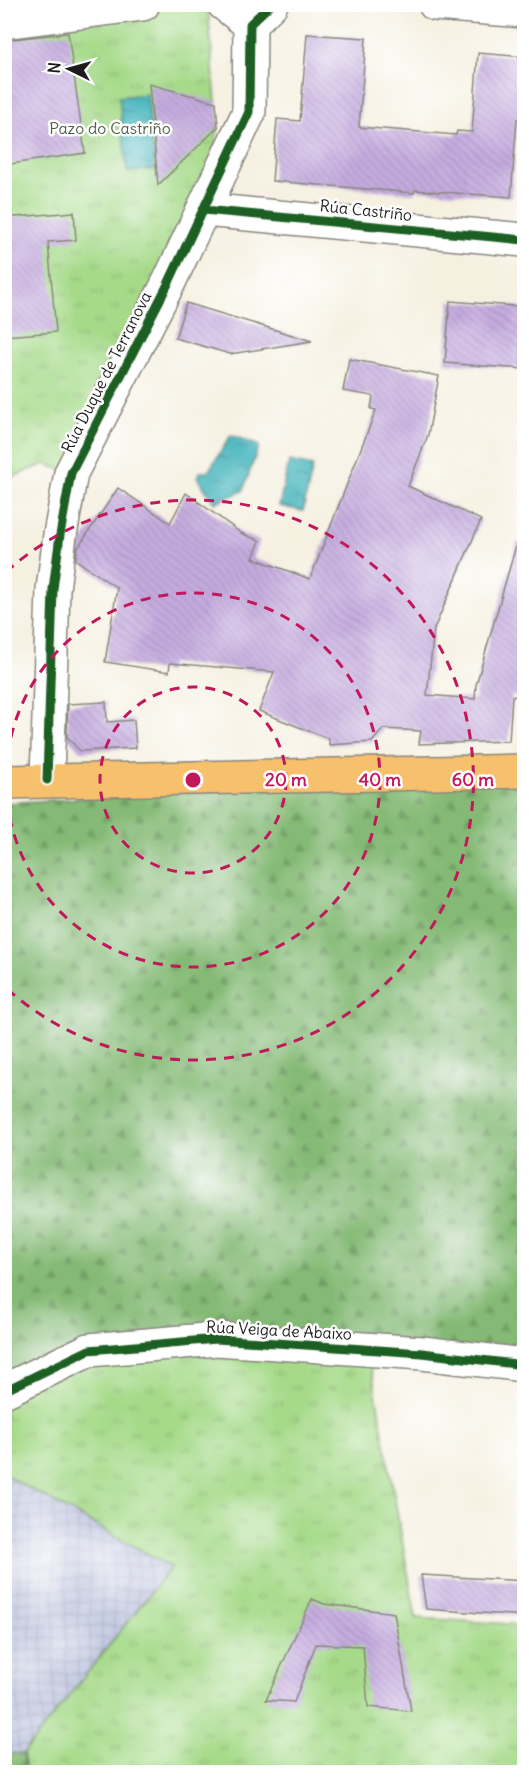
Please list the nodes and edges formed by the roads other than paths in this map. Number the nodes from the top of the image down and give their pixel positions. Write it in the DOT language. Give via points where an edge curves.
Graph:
graph roads {
  1 [pos="143,4"];
  2 [pos="435,4"];
  3 [pos="248,11"];
  4 [pos="525,11"];
  5 [pos="4,22"];
  6 [pos="204,210"];
  7 [pos="525,240"];
  8 [pos="525,771"];
  9 [pos="47,780"];
  10 [pos="4,782"];
  11 [pos="525,1365"];
  12 [pos="4,1392"];
  1 -- 5 [label="street"];
  2 -- 4 [label="street"];
  3 -- 6 [label="street, Rúa Duque de Terranova" via="249,112"];
  6 -- 7 [label="street, Rúa Castriño"];
  6 -- 9 [label="street, Rúa Duque de Terranova" via="71,473 53,589"];
  8 -- 9 [label="highway"];
  9 -- 10 [label="highway"];
  11 -- 12 [label="street, Rúa Veiga de Abaixo" via="422,1353 217,1339 89,1350"];
}
